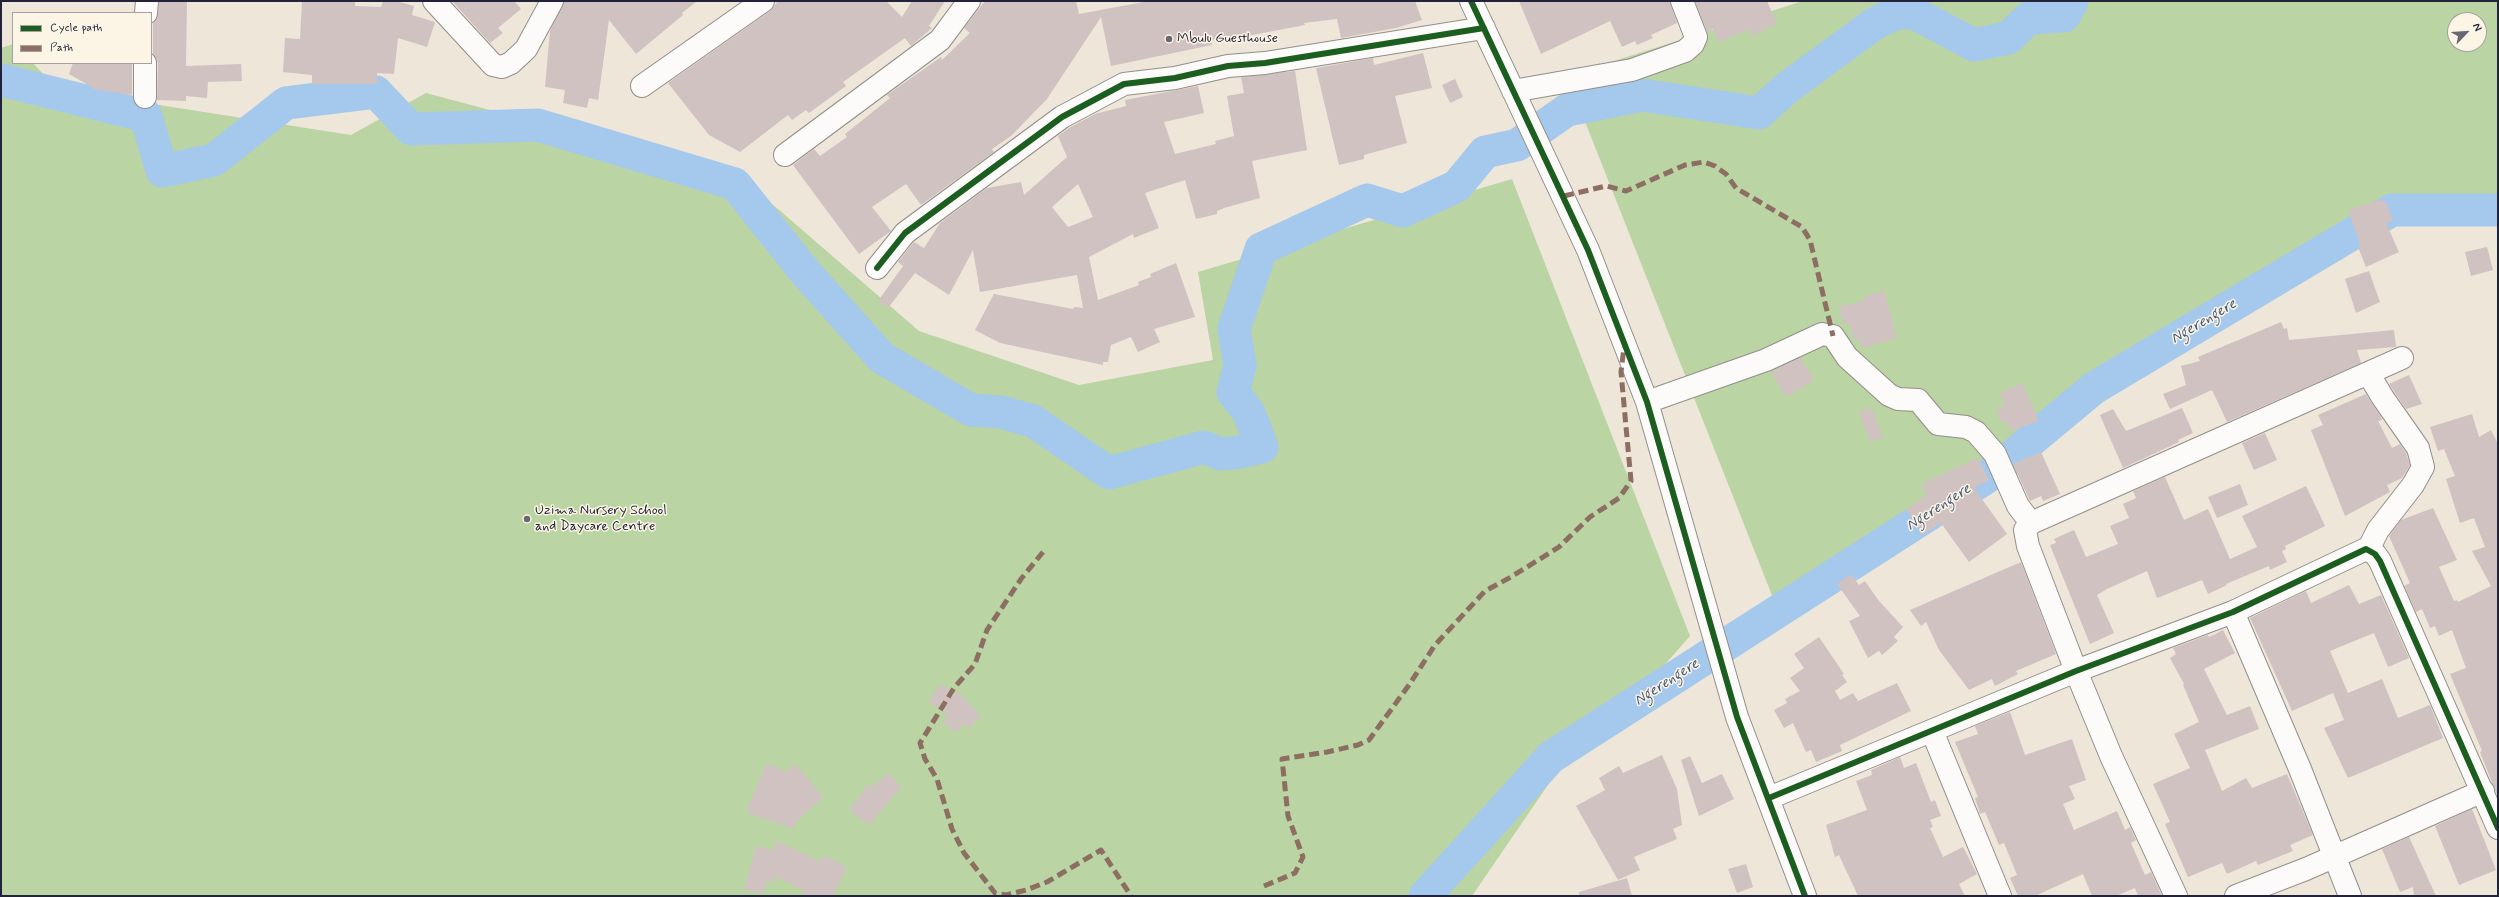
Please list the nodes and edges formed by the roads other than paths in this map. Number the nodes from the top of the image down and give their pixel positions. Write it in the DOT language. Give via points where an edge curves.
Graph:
graph roads {
  1 [pos="147,1"];
  2 [pos="434,1"];
  3 [pos="552,1"];
  4 [pos="763,1"];
  5 [pos="969,1"];
  6 [pos="1471,1"];
  7 [pos="1682,1"];
  8 [pos="146,12"];
  9 [pos="1484,28"];
  10 [pos="146,64"];
  11 [pos="642,86"];
  12 [pos="1513,91"];
  13 [pos="145,97"];
  14 [pos="785,155"];
  15 [pos="877,268"];
  16 [pos="2402,358"];
  17 [pos="2368,373"];
  18 [pos="1647,402"];
  19 [pos="2031,523"];
  20 [pos="2368,550"];
  21 [pos="2233,612"];
  22 [pos="2076,672"];
  23 [pos="1932,731"];
  24 [pos="2483,791"];
  25 [pos="1769,798"];
  26 [pos="2498,828"];
  27 [pos="2333,858"];
  28 [pos="1805,896"];
  29 [pos="2000,896"];
  30 [pos="2176,896"];
  31 [pos="2236,896"];
  32 [pos="2350,896"];
  1 -- 8 [label="street"];
  2 -- 3 [label="street" via="493,65 502,67 511,63 526,49"];
  4 -- 11 [label="street"];
  5 -- 14 [label="street" via="940,40"];
  6 -- 9 [label="street"];
  7 -- 12 [label="street" via="1696,37 1685,51 1632,70"];
  9 -- 12 [label="street"];
  9 -- 15 [label="street" via="1124,84 1062,117 905,233"];
  10 -- 13 [label="street"];
  12 -- 18 [label="street" via="1588,250"];
  16 -- 17 [label="street"];
  17 -- 19 [label="street"];
  17 -- 20 [label="street" via="2418,448 2423,468 2378,530"];
  18 -- 19 [label="street" via="1766,360 1822,334 1833,336 1846,357 1889,395 1898,399 1918,400 1938,424 1966,427 1976,432 1995,454 2018,506"];
  18 -- 25 [label="street" via="1737,717"];
  19 -- 22 [label="street" via="2025,533 2028,546"];
  20 -- 21 [label="street" via="2361,550"];
  20 -- 24 [label="street" via="2380,561"];
  21 -- 22 [label="street"];
  21 -- 27 [label="street" via="2300,769"];
  22 -- 23 [label="street"];
  22 -- 30 [label="street" via="2111,756"];
  23 -- 25 [label="street"];
  23 -- 29 [label="street"];
  24 -- 26 [label="street"];
  24 -- 27 [label="street"];
  25 -- 28 [label="street"];
  27 -- 31 [label="street"];
  27 -- 32 [label="street"];
}
